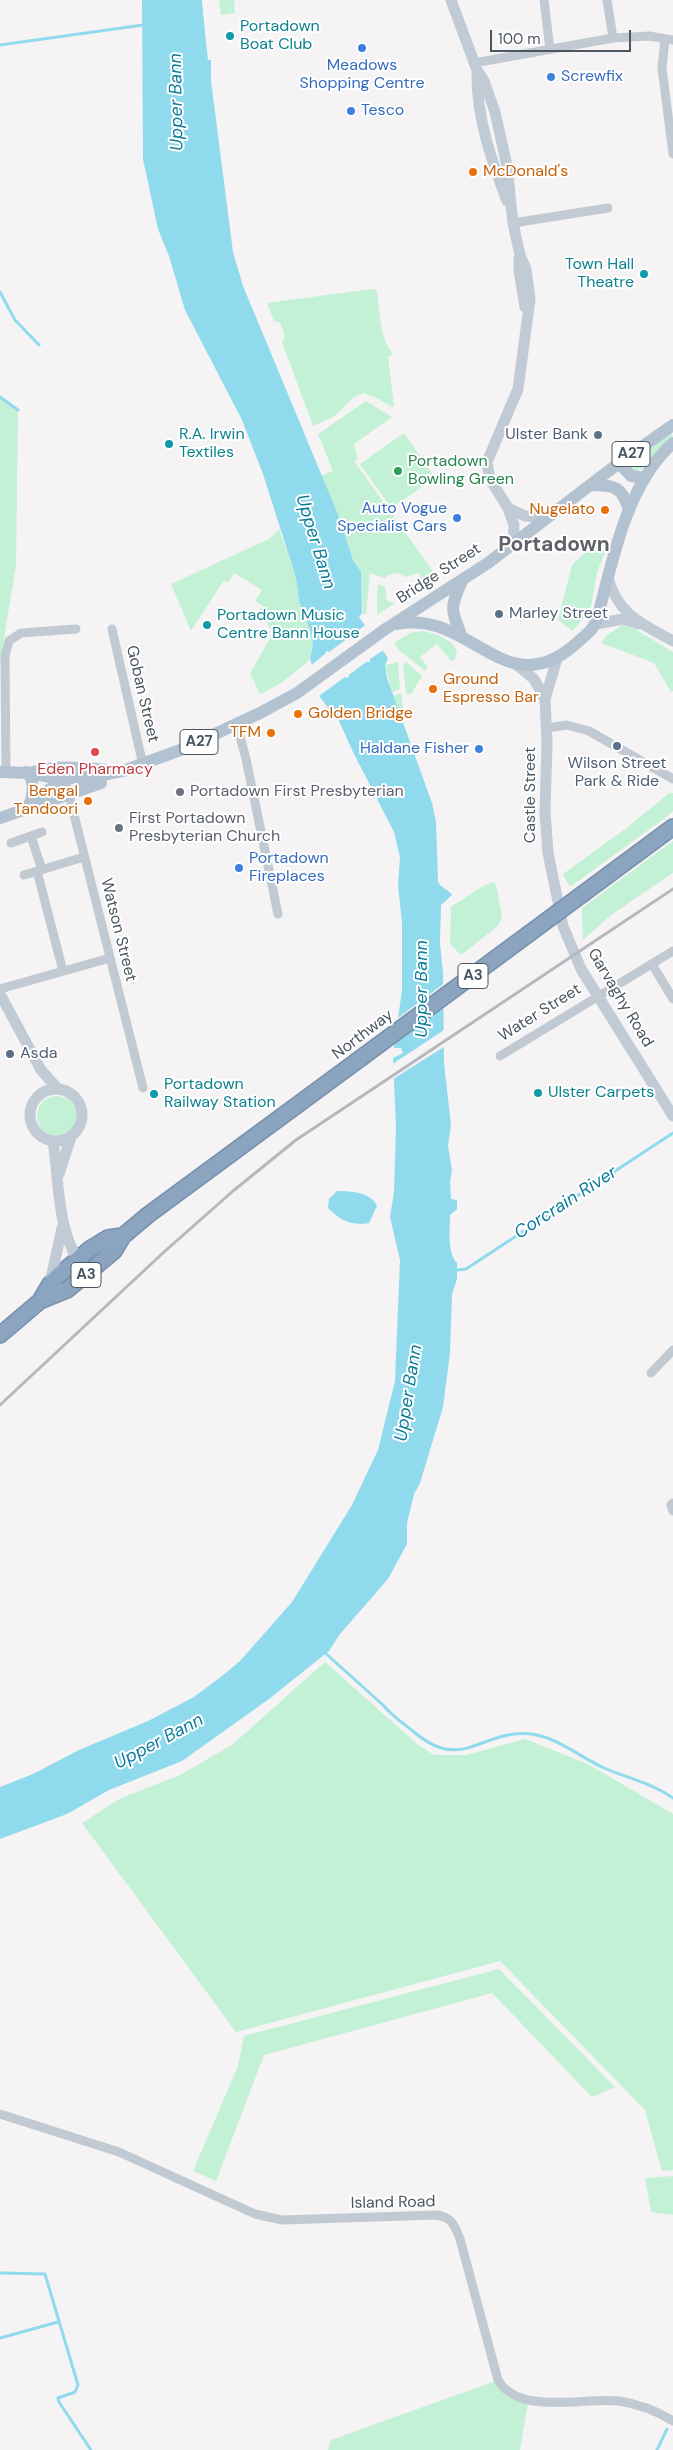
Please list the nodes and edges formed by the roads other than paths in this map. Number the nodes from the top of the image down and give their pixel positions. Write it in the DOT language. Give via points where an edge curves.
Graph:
graph roads {
  1 [pos="451,0"];
  2 [pos="544,0"];
  3 [pos="607,0"];
  4 [pos="612,38"];
  5 [pos="669,40"];
  6 [pos="550,49"];
  7 [pos="475,67"];
  8 [pos="484,81"];
  9 [pos="491,131"];
  10 [pos="498,154"];
  11 [pos="673,154"];
  12 [pos="509,206"];
  13 [pos="608,208"];
  14 [pos="513,223"];
  15 [pos="673,425"];
  16 [pos="673,443"];
  17 [pos="619,463"];
  18 [pos="645,478"];
  19 [pos="590,485"];
  20 [pos="508,508"];
  21 [pos="629,511"];
  22 [pos="546,518"];
  23 [pos="513,543"];
  24 [pos="608,577"];
  25 [pos="463,579"];
  26 [pos="596,624"];
  27 [pos="647,627"];
  28 [pos="76,629"];
  29 [pos="112,630"];
  30 [pos="384,630"];
  31 [pos="462,637"];
  32 [pos="673,641"];
  33 [pos="557,658"];
  34 [pos="518,666"];
  35 [pos="545,699"];
  36 [pos="237,725"];
  37 [pos="546,728"];
  38 [pos="143,764"];
  39 [pos="76,767"];
  40 [pos="123,771"];
  41 [pos="3,772"];
  42 [pos="28,772"];
  43 [pos="65,779"];
  44 [pos="673,779"];
  45 [pos="68,794"];
  46 [pos="32,801"];
  47 [pos="20,812"];
  48 [pos="0,818"];
  49 [pos="673,827"];
  50 [pos="42,832"];
  51 [pos="30,836"];
  52 [pos="11,843"];
  53 [pos="84,857"];
  54 [pos="39,870"];
  55 [pos="24,875"];
  56 [pos="554,890"];
  57 [pos="278,914"];
  58 [pos="673,951"];
  59 [pos="110,958"];
  60 [pos="652,964"];
  61 [pos="63,971"];
  62 [pos="0,989"];
  63 [pos="0,994"];
  64 [pos="596,996"];
  65 [pos="673,1000"];
  66 [pos="500,1056"];
  67 [pos="41,1070"];
  68 [pos="143,1088"];
  69 [pos="58,1089"];
  70 [pos="41,1094"];
  71 [pos="673,1116"];
  72 [pos="71,1137"];
  73 [pos="53,1142"];
  74 [pos="58,1175"];
  75 [pos="63,1224"];
  76 [pos="123,1236"];
  77 [pos="77,1261"];
  78 [pos="87,1274"];
  79 [pos="50,1284"];
  80 [pos="40,1301"];
  81 [pos="0,1335"];
  82 [pos="673,1350"];
  83 [pos="651,1373"];
  84 [pos="673,1503"];
  85 [pos="673,1511"];
  86 [pos="0,2114"];
  87 [pos="673,2421"];
  1 -- 7 [label="street"];
  2 -- 6 [label="street"];
  3 -- 4 [label="street"];
  4 -- 5 [label="street" via="649,36"];
  4 -- 6 [label="street"];
  5 -- 11 [label="street" via="662,68"];
  6 -- 7 [label="street"];
  7 -- 8 [label="street"];
  7 -- 12 [label="street" via="478,109"];
  8 -- 9 [label="street"];
  8 -- 12 [label="street" via="495,112 507,166"];
  10 -- 12 [label="street"];
  12 -- 14 [label="street"];
  13 -- 14 [label="street"];
  14 -- 20 [label="street" via="530,286 530,300 518,389 487,462 490,479"];
  15 -- 17 [label="main road, A27"];
  16 -- 18 [label="main road, A27"];
  17 -- 18 [label="main road" via="631,476"];
  17 -- 19 [label="main road, A27"];
  18 -- 21 [label="main road, A27"];
  19 -- 21 [label="main road" via="606,485 618,490"];
  19 -- 22 [label="main road, Bridge Street / A27"];
  20 -- 22 [label="street" via="525,516"];
  20 -- 23 [label="street" via="514,525"];
  21 -- 24 [label="main road, A27"];
  22 -- 23 [label="main road, Bridge Street / A27"];
  23 -- 25 [label="main road, Bridge Street / A27"];
  24 -- 26 [label="main road, A27"];
  24 -- 27 [label="street" via="620,606"];
  25 -- 30 [label="main road, Bridge Street / A27"];
  25 -- 31 [label="main road" via="452,605"];
  26 -- 27 [label="street" via="623,619"];
  26 -- 33 [label="main road"];
  27 -- 32 [label="street"];
  28 -- 41 [label="street" via="21,633 9,641 4,656"];
  29 -- 38 [label="street, Goban Street"];
  30 -- 31 [label="main road, A27" via="414,621 425,622"];
  30 -- 36 [label="main road, A27" via="297,693"];
  31 -- 34 [label="main road, A27"];
  33 -- 34 [label="main road" via="539,665"];
  33 -- 35 [label="street, Castle Street"];
  34 -- 35 [label="street, Castle Street" via="534,679"];
  35 -- 37 [label="street, Castle Street"];
  36 -- 38 [label="main road, A27"];
  36 -- 57 [label="street"];
  37 -- 44 [label="street" via="567,726 589,731"];
  37 -- 56 [label="street, Castle Street" via="545,812"];
  38 -- 40 [label="main road, A27"];
  39 -- 40 [label="main road, A27"];
  39 -- 42 [label="main road"];
  39 -- 43 [label="main road, A27"];
  40 -- 43 [label="main road, A27" via="85,779"];
  40 -- 45 [label="main road, A27" via="107,781"];
  41 -- 42 [label="main road"];
  42 -- 43 [label="main road"];
  42 -- 46 [label="main road" via="32,779"];
  43 -- 45 [label="street, Watson Street"];
  43 -- 46 [label="main road, A27"];
  45 -- 47 [label="main road, A27"];
  45 -- 53 [label="street, Watson Street"];
  46 -- 47 [label="main road, A27"];
  47 -- 48 [label="main road, A27"];
  49 -- 76 [label="highway, Northway / A3, bridge"];
  50 -- 51 [label="street"];
  51 -- 52 [label="street"];
  51 -- 54 [label="street"];
  53 -- 54 [label="street"];
  53 -- 59 [label="street, Watson Street"];
  54 -- 55 [label="street"];
  54 -- 61 [label="street"];
  56 -- 64 [label="street, Garvaghy Road" via="567,938"];
  58 -- 60 [label="street, Water Street"];
  59 -- 61 [label="street"];
  59 -- 68 [label="street, Watson Street"];
  60 -- 64 [label="street, Water Street"];
  60 -- 65 [label="street"];
  61 -- 62 [label="street"];
  63 -- 67 [label="street"];
  64 -- 66 [label="street, Water Street"];
  64 -- 71 [label="street, Garvaghy Road"];
  67 -- 69 [label="street"];
  67 -- 70 [label="street"];
  69 -- 70 [label="street"];
  69 -- 72 [label="street" via="74,1096 82,1109 81,1125"];
  70 -- 73 [label="street" via="31,1108 31,1123 39,1135"];
  72 -- 73 [label="street"];
  72 -- 74 [label="street"];
  73 -- 74 [label="street"];
  74 -- 75 [label="street" via="57,1191"];
  75 -- 77 [label="street"];
  75 -- 79 [label="street"];
  76 -- 77 [label="highway, Northway / A3" via="108,1238 90,1248"];
  76 -- 78 [label="highway, Northway / A3" via="114,1251"];
  77 -- 78 [label="street"];
  77 -- 79 [label="highway, Northway / A3"];
  78 -- 80 [label="highway, Northway / A3" via="67,1290"];
  79 -- 80 [label="highway, Northway / A3"];
  80 -- 81 [label="highway, Northway / A3"];
  82 -- 83 [label="street"];
  84 -- 85 [label="street"];
  86 -- 87 [label="street, Island Road" via="119,2152 255,2214 282,2220 437,2215 449,2218 454,2222 460,2239 502,2388 531,2402 603,2400 630,2403"];
}
